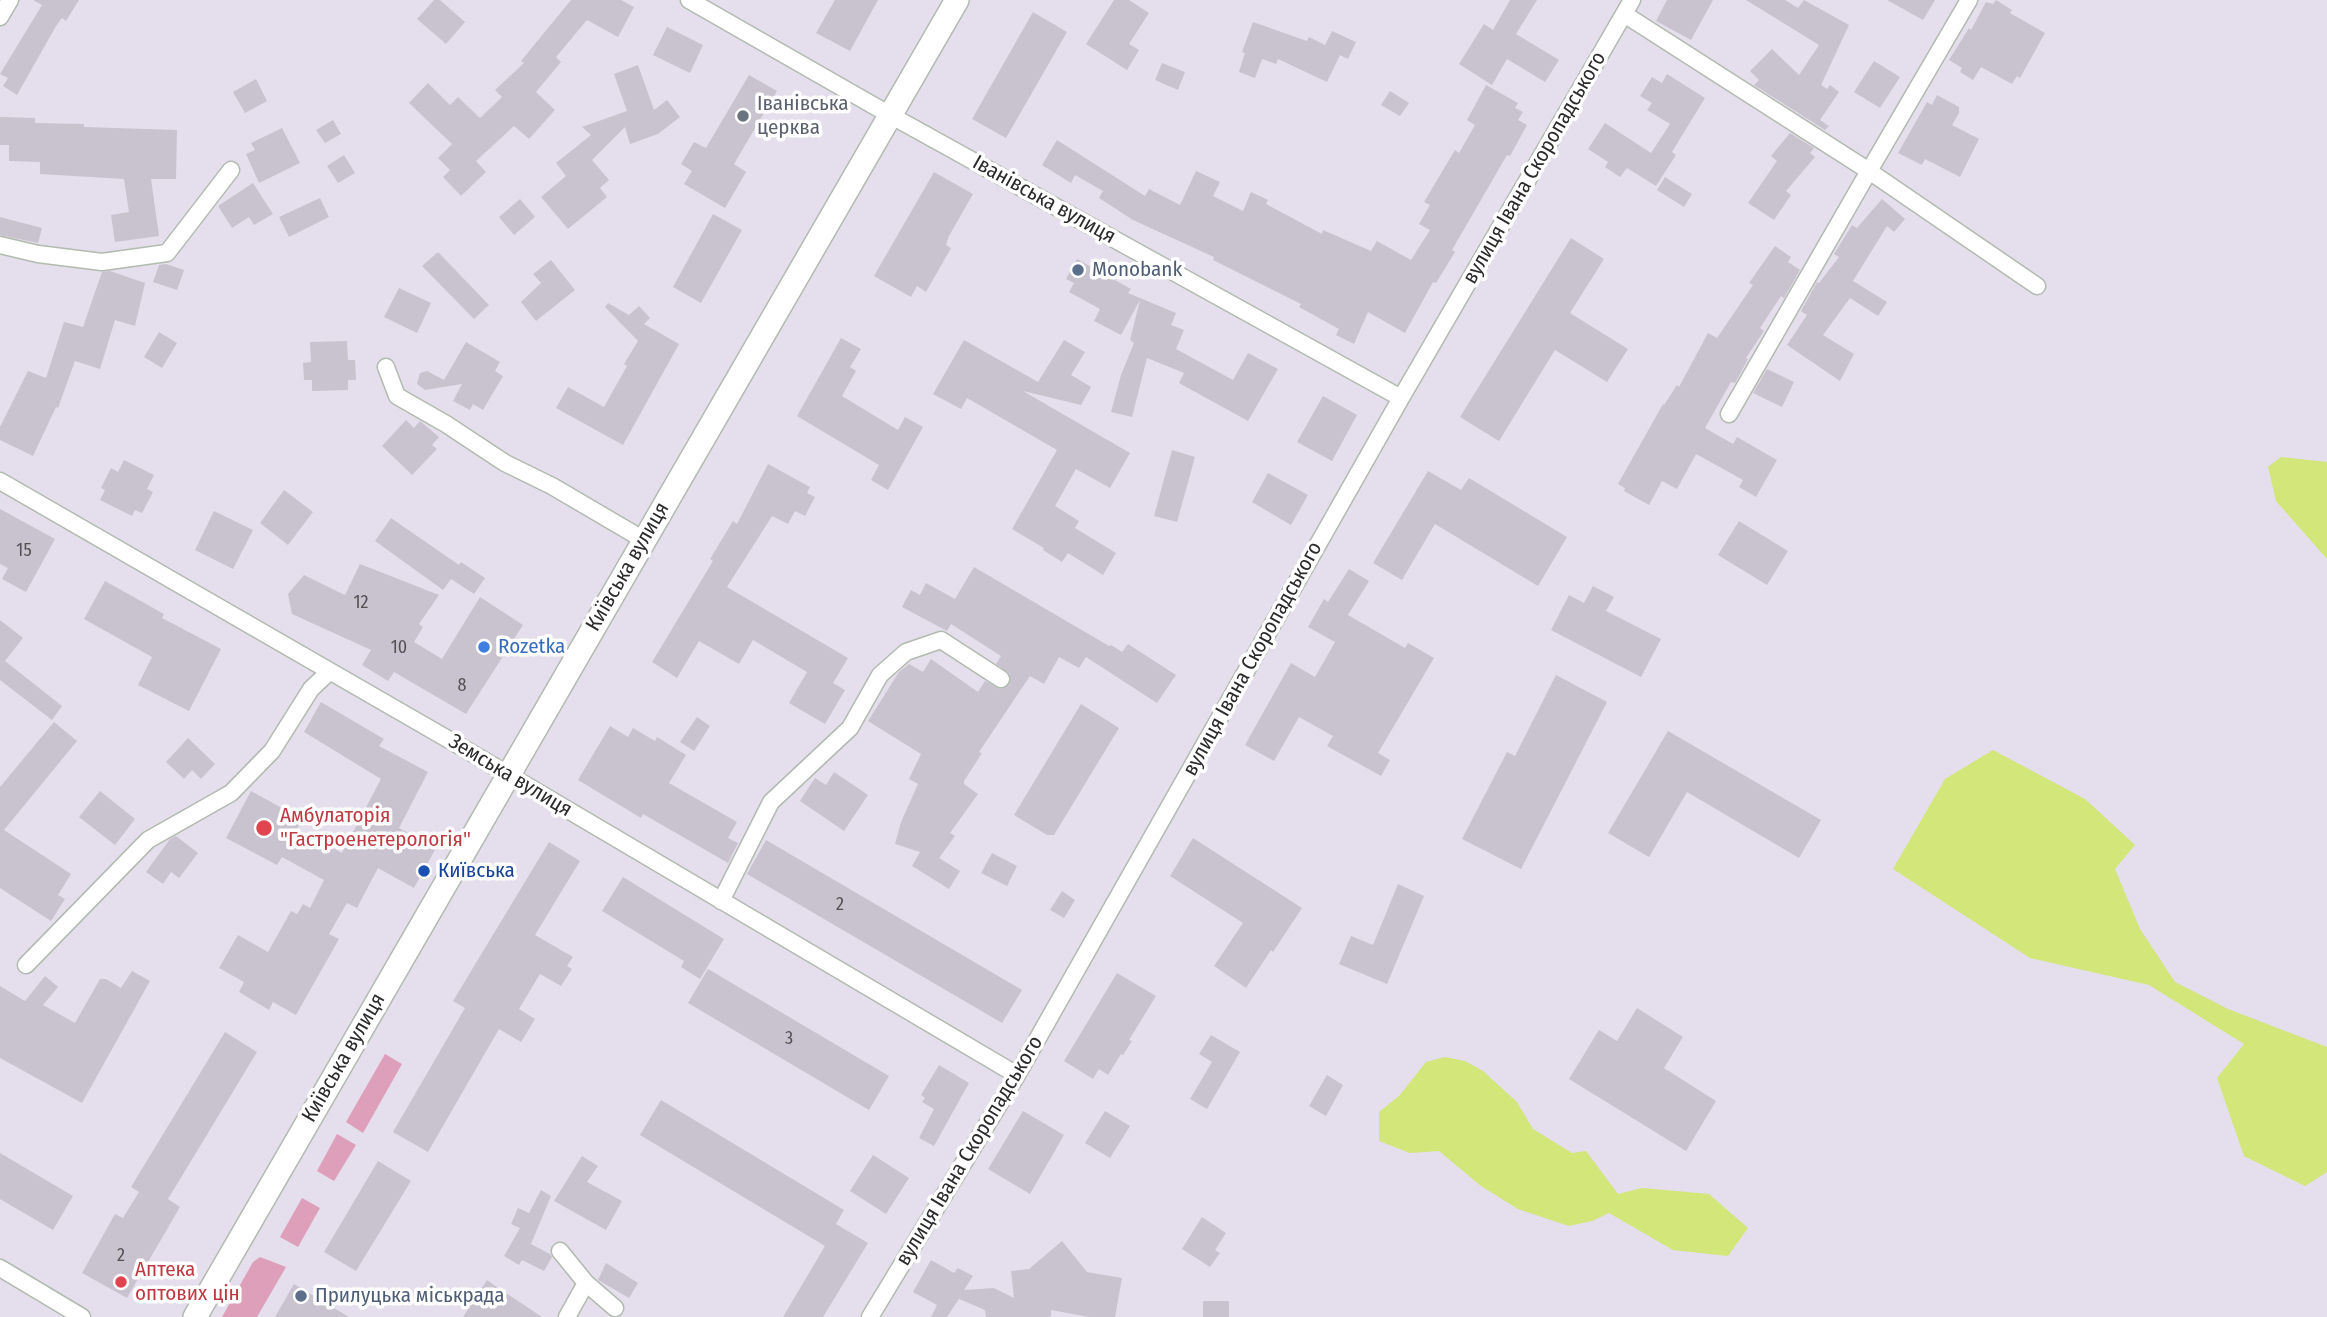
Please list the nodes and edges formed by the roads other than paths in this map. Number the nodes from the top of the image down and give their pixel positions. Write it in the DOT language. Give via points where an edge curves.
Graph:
graph roads {
  1 [pos="10,0"];
  2 [pos="689,0"];
  3 [pos="957,0"];
  4 [pos="1969,0"];
  5 [pos="1628,7"];
  6 [pos="0,17"];
  7 [pos="890,115"];
  8 [pos="231,170"];
  9 [pos="1869,172"];
  10 [pos="0,245"];
  11 [pos="2037,286"];
  12 [pos="386,367"];
  13 [pos="1401,398"];
  14 [pos="1729,414"];
  15 [pos="0,481"];
  16 [pos="644,540"];
  17 [pos="330,671"];
  18 [pos="1001,679"];
  19 [pos="507,775"];
  20 [pos="722,901"];
  21 [pos="26,965"];
  22 [pos="1017,1075"];
  23 [pos="560,1251"];
  24 [pos="0,1268"];
  25 [pos="586,1283"];
  26 [pos="615,1308"];
  27 [pos="82,1317"];
  28 [pos="195,1317"];
  29 [pos="567,1317"];
  30 [pos="870,1317"];
  1 -- 6 [label="street"];
  2 -- 7 [label="street, Іванівська вулиця"];
  3 -- 7 [label="main road, Київська вулиця"];
  4 -- 9 [label="street"];
  5 -- 9 [label="street"];
  5 -- 13 [label="street, вулиця Івана Скоропадського"];
  7 -- 13 [label="street, Іванівська вулиця"];
  7 -- 16 [label="main road, Київська вулиця"];
  8 -- 10 [label="street" via="167,253 102,262"];
  9 -- 11 [label="street"];
  9 -- 14 [label="street"];
  12 -- 16 [label="street" via="397,396"];
  13 -- 22 [label="street, вулиця Івана Скоропадського"];
  15 -- 17 [label="street, Земська вулиця"];
  16 -- 19 [label="main road, Київська вулиця"];
  17 -- 19 [label="street, Земська вулиця"];
  17 -- 21 [label="street" via="311,689 272,751 231,793 148,840"];
  18 -- 20 [label="street" via="941,640 906,652 880,676 850,728 771,802"];
  19 -- 20 [label="street, Земська вулиця"];
  19 -- 28 [label="main road, Київська вулиця"];
  20 -- 22 [label="street, Земська вулиця"];
  22 -- 30 [label="street, вулиця Івана Скоропадського"];
  23 -- 25 [label="street"];
  24 -- 27 [label="street"];
  25 -- 26 [label="street"];
  25 -- 29 [label="street"];
}
